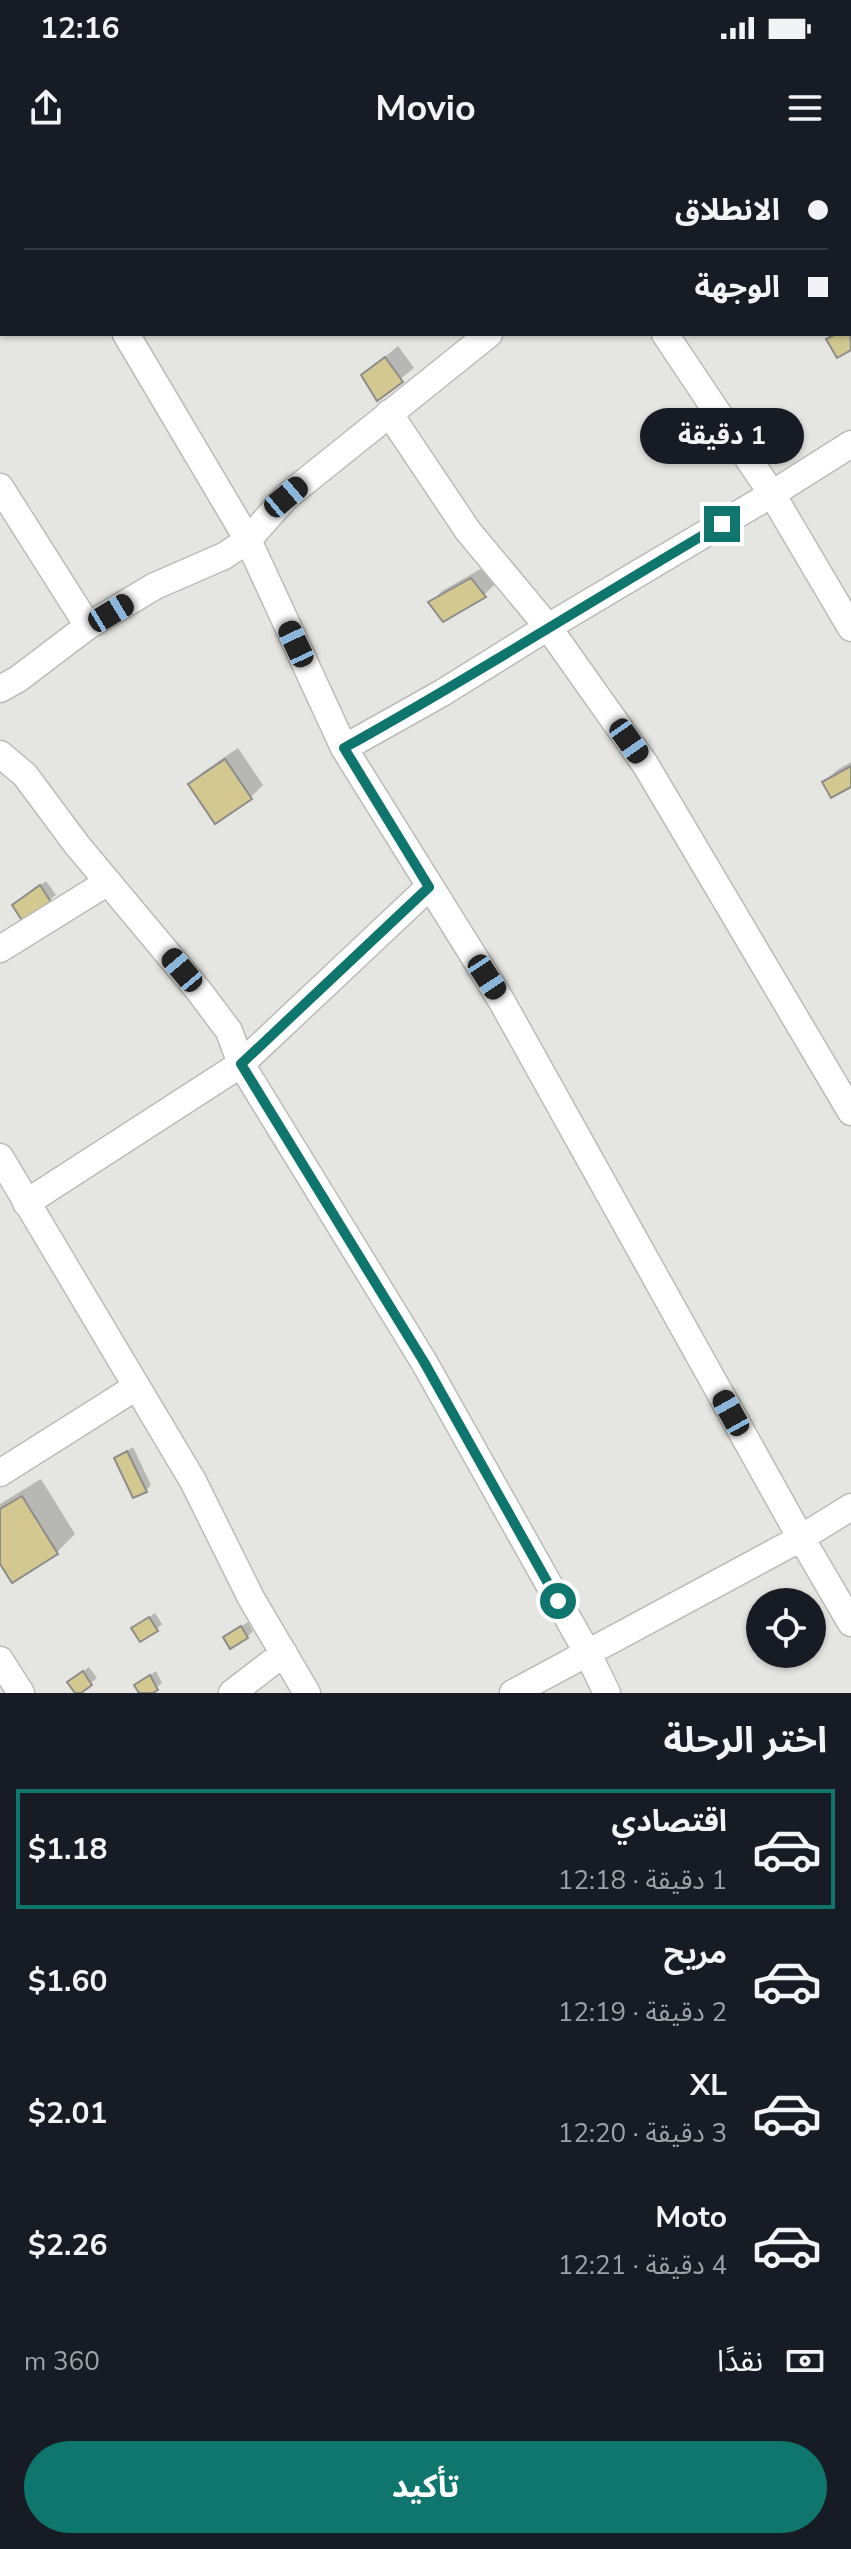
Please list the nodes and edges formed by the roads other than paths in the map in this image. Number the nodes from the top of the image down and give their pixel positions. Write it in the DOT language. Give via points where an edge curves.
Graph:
graph roads {
  1 [pos="127,336"];
  2 [pos="486,336"];
  3 [pos="666,336"];
  4 [pos="389,413"];
  5 [pos="851,444"];
  6 [pos="0,487"];
  7 [pos="772,494"];
  8 [pos="248,540"];
  9 [pos="88,626"];
  10 [pos="548,627"];
  11 [pos="851,628"];
  12 [pos="0,689"];
  13 [pos="344,748"];
  14 [pos="0,754"];
  15 [pos="108,882"];
  16 [pos="429,887"];
  17 [pos="0,949"];
  18 [pos="241,1064"];
  19 [pos="851,1112"];
  20 [pos="0,1157"];
  21 [pos="26,1203"];
  22 [pos="136,1387"];
  23 [pos="0,1473"];
  24 [pos="851,1507"];
  25 [pos="801,1538"];
  26 [pos="851,1623"];
  27 [pos="284,1653"];
  28 [pos="588,1654"];
  29 [pos="0,1660"];
  30 [pos="21,1693"];
  31 [pos="232,1693"];
  32 [pos="307,1693"];
  33 [pos="513,1693"];
  34 [pos="607,1693"];
  1 -- 8 [label="street"];
  2 -- 4 [label="street"];
  3 -- 7 [label="street"];
  4 -- 8 [label="street" via="286,497"];
  4 -- 10 [label="street" via="468,531"];
  5 -- 7 [label="street"];
  6 -- 9 [label="street"];
  7 -- 10 [label="street"];
  7 -- 11 [label="street"];
  8 -- 9 [label="street"];
  8 -- 13 [label="street"];
  9 -- 12 [label="street"];
  10 -- 13 [label="street"];
  10 -- 19 [label="street" via="645,764"];
  13 -- 16 [label="street"];
  14 -- 15 [label="street" via="25,775"];
  15 -- 17 [label="street"];
  15 -- 18 [label="street" via="229,1031"];
  16 -- 18 [label="street"];
  16 -- 25 [label="street" via="501,1000"];
  18 -- 21 [label="street"];
  18 -- 28 [label="street" via="424,1362"];
  20 -- 21 [label="street"];
  21 -- 22 [label="street"];
  22 -- 23 [label="street"];
  22 -- 27 [label="street" via="193,1481"];
  24 -- 25 [label="street"];
  25 -- 26 [label="street"];
  25 -- 28 [label="street"];
  27 -- 31 [label="street"];
  27 -- 32 [label="street"];
  28 -- 33 [label="street"];
  28 -- 34 [label="street"];
  29 -- 30 [label="street"];
}
